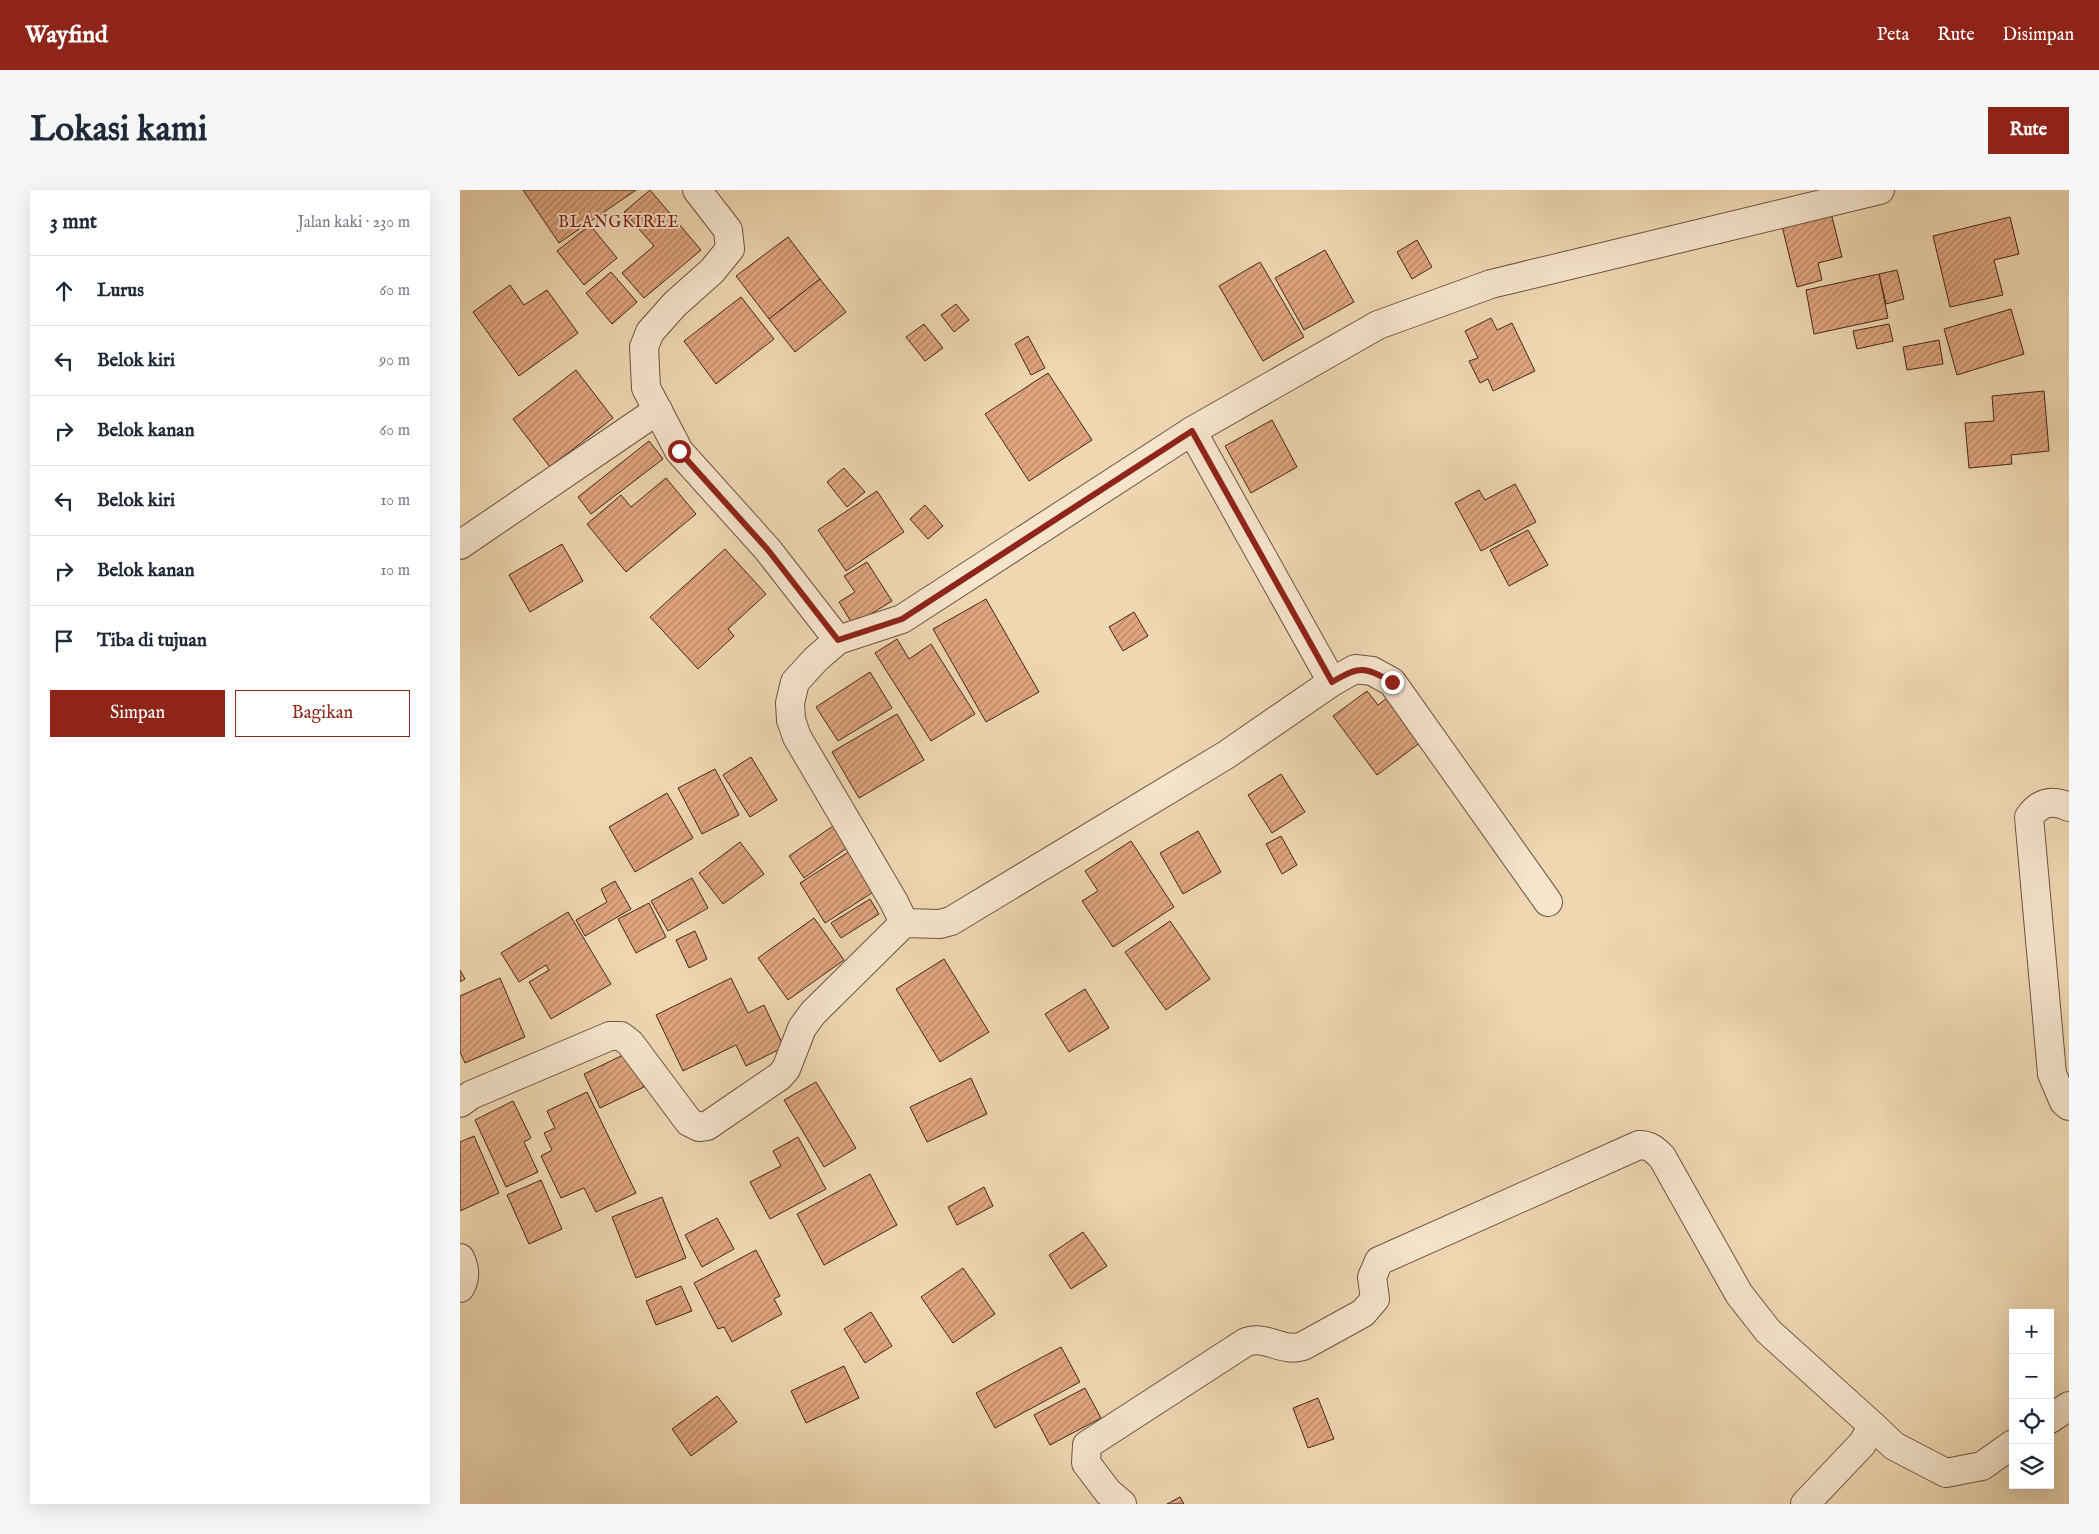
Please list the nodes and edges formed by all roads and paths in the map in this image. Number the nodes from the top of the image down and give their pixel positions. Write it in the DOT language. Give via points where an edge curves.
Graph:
graph roads {
  1 [pos="697,190"];
  2 [pos="1880,190"];
  3 [pos="658,410"];
  4 [pos="1192,431"];
  5 [pos="460,545"];
  6 [pos="838,640"];
  7 [pos="1332,682"];
  8 [pos="2069,807"];
  9 [pos="1548,902"];
  10 [pos="904,924"];
  11 [pos="460,1103"];
  12 [pos="2069,1106"];
  13 [pos="460,1258"];
  14 [pos="460,1288"];
  15 [pos="2069,1406"];
  16 [pos="2054,1416"];
  17 [pos="1874,1426"];
  18 [pos="2009,1447"];
  19 [pos="1122,1504"];
  20 [pos="1805,1504"];
  1 -- 3 [label="street" via="728,230 730,249 650,332 644,347 646,388"];
  2 -- 4 [label="street" via="1490,284 1378,325"];
  3 -- 5 [label="street"];
  3 -- 6 [label="street" via="679,451 768,550"];
  4 -- 6 [label="street" via="902,619"];
  4 -- 7 [label="street"];
  6 -- 10 [label="street" via="795,682 790,703 791,720 797,737"];
  7 -- 9 [label="street" via="1355,669 1372,671 1392,682"];
  7 -- 10 [label="street" via="1226,755 951,921"];
  8 -- 12 [label="street" via="2047,801 2035,808 2029,817 2052,1074 2064,1102"];
  10 -- 11 [label="street" via="813,1013 802,1028 786,1069 780,1076 707,1126 699,1127 689,1122 630,1043 621,1036 610,1036 470,1095"];
  13 -- 14 [label="street" via="465,1269"];
  15 -- 16 [label="street"];
  17 -- 18 [label="street" via="1894,1446 1946,1473 1982,1466"];
  17 -- 19 [label="street" via="1768,1331 1739,1294 1662,1158 1655,1150 1639,1145 1379,1262 1372,1277 1375,1299 1363,1313 1294,1349 1262,1339 1246,1342 1087,1445 1086,1463 1108,1492"];
  17 -- 20 [label="street" via="1862,1444"];
}
